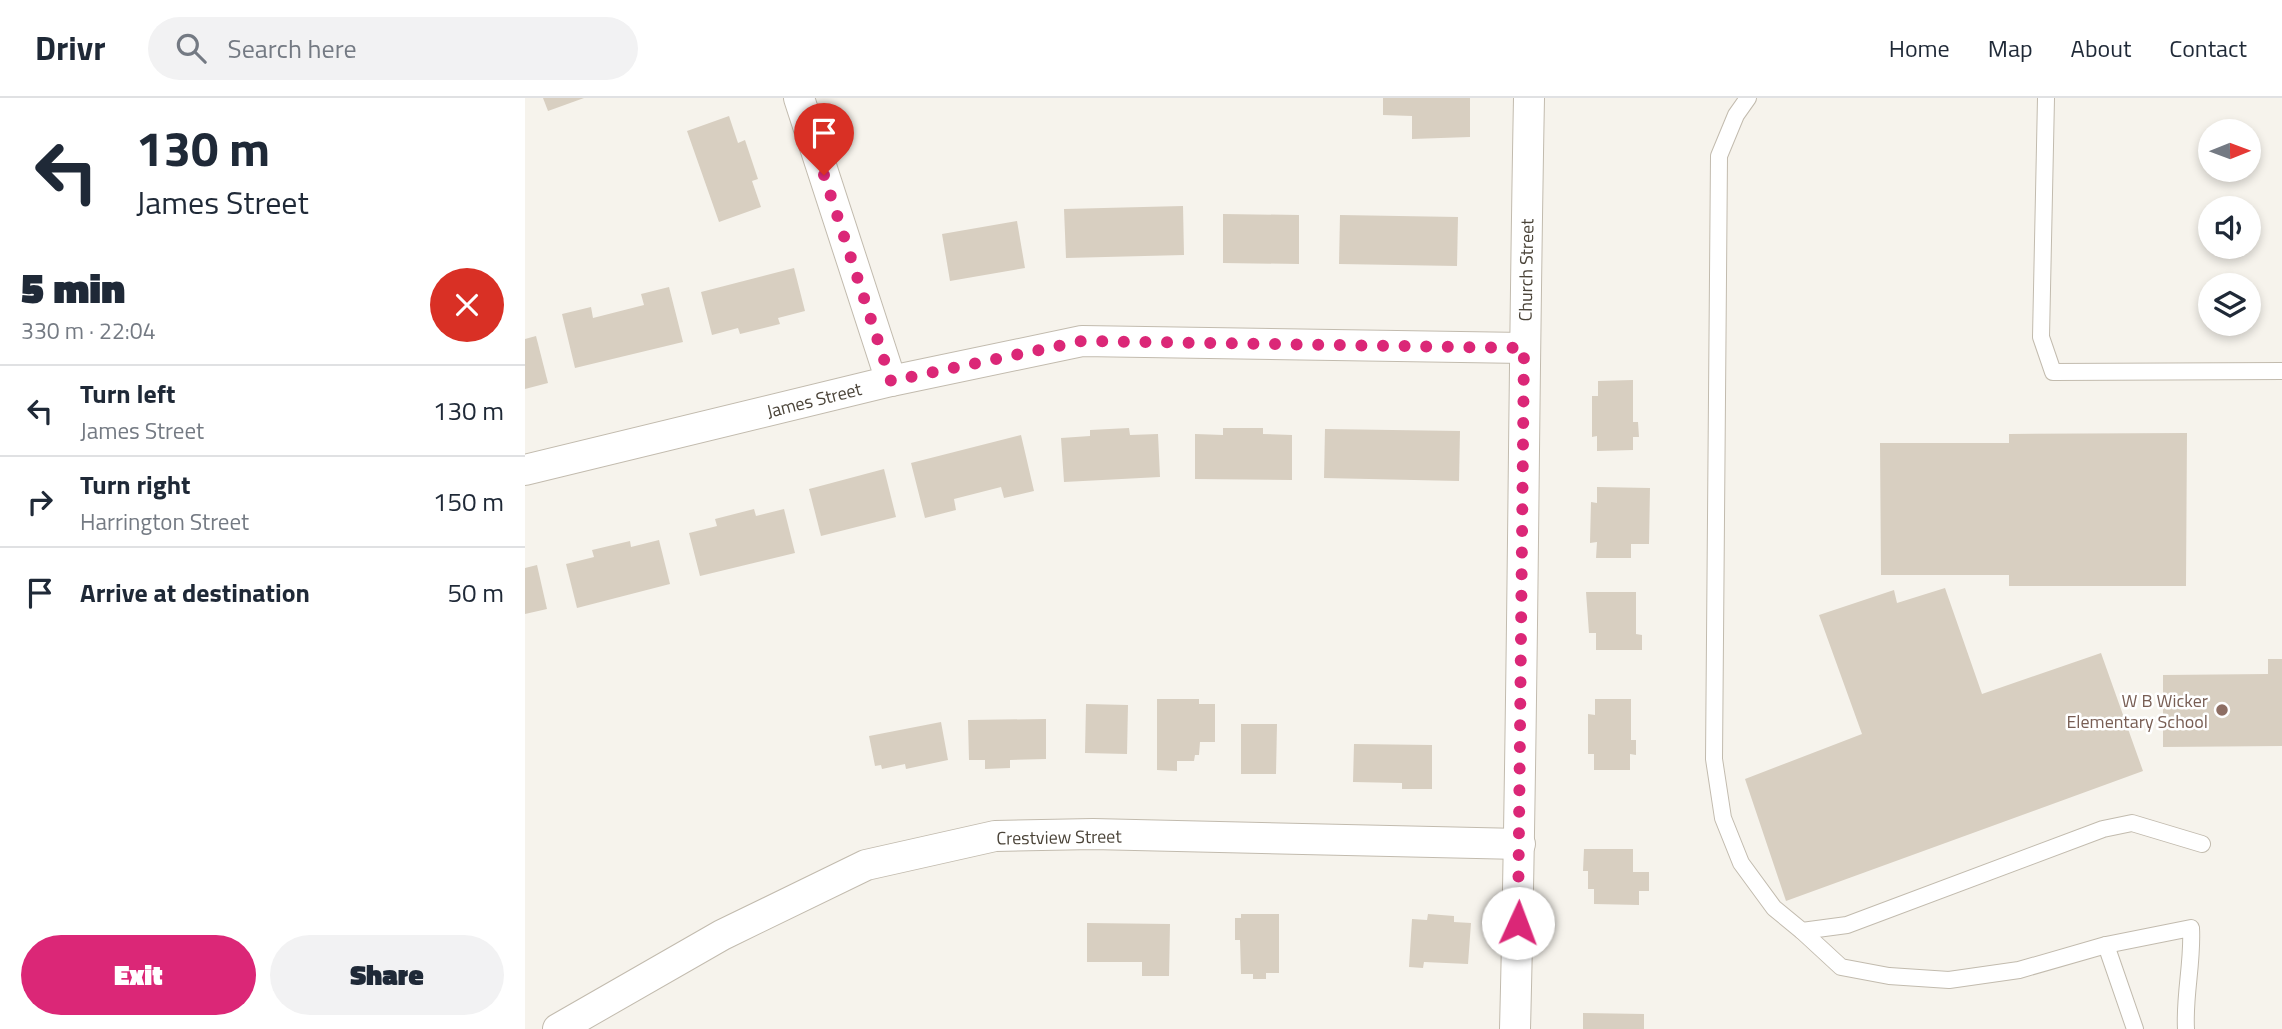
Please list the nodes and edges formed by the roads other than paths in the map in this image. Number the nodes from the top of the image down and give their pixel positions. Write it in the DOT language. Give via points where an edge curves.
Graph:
graph roads {
  1 [pos="799,98"];
  2 [pos="1529,98"];
  3 [pos="1748,98"];
  4 [pos="2046,98"];
  5 [pos="1524,348"];
  6 [pos="2282,371"];
  7 [pos="891,381"];
  8 [pos="525,470"];
  9 [pos="1520,844"];
  10 [pos="2202,844"];
  11 [pos="1802,931"];
  12 [pos="2106,945"];
  13 [pos="558,1029"];
  14 [pos="1515,1029"];
  15 [pos="2135,1029"];
  16 [pos="2186,1029"];
  1 -- 7 [label="street"];
  2 -- 5 [label="street, Church Street"];
  3 -- 11 [label="lane" via="1719,156 1714,759 1723,818 1741,863 1774,908"];
  4 -- 6 [label="lane" via="2041,337 2053,372"];
  5 -- 7 [label="street, James Street" via="1082,341"];
  5 -- 9 [label="street, Church Street"];
  7 -- 8 [label="street, James Street"];
  9 -- 13 [label="street, Crestview Street" via="995,836 866,864 722,935"];
  9 -- 14 [label="street, Church Street"];
  10 -- 11 [label="lane" via="2132,823 2113,827 1847,925"];
  11 -- 12 [label="lane" via="1841,967 1949,980 2019,970"];
  12 -- 15 [label="lane"];
  12 -- 16 [label="lane" via="2191,928"];
}
